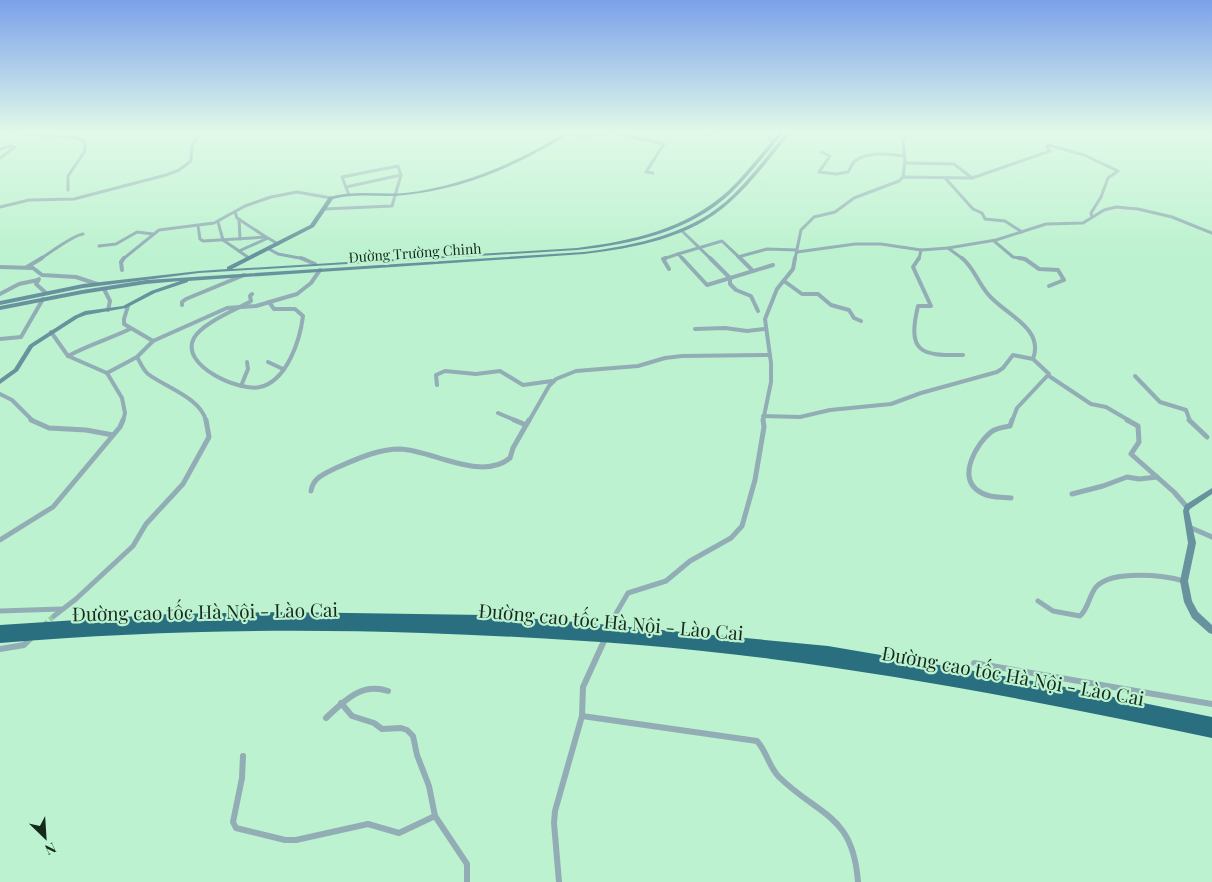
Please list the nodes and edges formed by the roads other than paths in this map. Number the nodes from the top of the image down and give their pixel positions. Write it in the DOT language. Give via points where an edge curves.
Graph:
graph roads {
  1 [pos="71,172"];
  2 [pos="173,172"];
  3 [pos="365,172"];
  4 [pos="493,172"];
  5 [pos="647,172"];
  6 [pos="747,172"];
  7 [pos="755,172"];
  8 [pos="824,172"];
  9 [pos="847,172"];
  10 [pos="903,172"];
  11 [pos="964,172"];
  12 [pos="989,172"];
  13 [pos="1117,172"];
  14 [pos="653,173"];
  15 [pos="401,175"];
  16 [pos="902,177"];
  17 [pos="972,178"];
  18 [pos="946,179"];
  19 [pos="346,187"];
  20 [pos="68,190"];
  21 [pos="397,194"];
  22 [pos="350,195"];
  23 [pos="331,198"];
  24 [pos="0,207"];
  25 [pos="324,209"];
  26 [pos="235,212"];
  27 [pos="698,215"];
  28 [pos="1092,217"];
  29 [pos="238,218"];
  30 [pos="704,218"];
  31 [pos="216,222"];
  32 [pos="198,226"];
  33 [pos="681,230"];
  34 [pos="1022,232"];
  35 [pos="260,233"];
  36 [pos="1212,233"];
  37 [pos="83,234"];
  38 [pos="153,234"];
  39 [pos="267,237"];
  40 [pos="240,238"];
  41 [pos="254,238"];
  42 [pos="223,240"];
  43 [pos="994,241"];
  44 [pos="278,244"];
  45 [pos="99,246"];
  46 [pos="700,247"];
  47 [pos="948,248"];
  48 [pos="269,249"];
  49 [pos="921,250"];
  50 [pos="239,251"];
  51 [pos="584,251"];
  52 [pos="797,251"];
  53 [pos="678,254"];
  54 [pos="738,257"];
  55 [pos="249,258"];
  56 [pos="315,264"];
  57 [pos="773,265"];
  58 [pos="279,266"];
  59 [pos="0,267"];
  60 [pos="27,267"];
  61 [pos="122,270"];
  62 [pos="224,270"];
  63 [pos="320,270"];
  64 [pos="669,270"];
  65 [pos="753,271"];
  66 [pos="276,273"];
  67 [pos="44,275"];
  68 [pos="246,275"];
  69 [pos="196,278"];
  70 [pos="730,278"];
  71 [pos="38,280"];
  72 [pos="784,281"];
  73 [pos="97,284"];
  74 [pos="1049,286"];
  75 [pos="104,288"];
  76 [pos="0,294"];
  77 [pos="252,294"];
  78 [pos="44,296"];
  79 [pos="270,302"];
  80 [pos="0,303"];
  81 [pos="182,305"];
  82 [pos="128,306"];
  83 [pos="0,308"];
  84 [pos="240,308"];
  85 [pos="108,310"];
  86 [pos="758,312"];
  87 [pos="209,317"];
  88 [pos="861,321"];
  89 [pos="214,323"];
  90 [pos="130,329"];
  91 [pos="695,329"];
  92 [pos="766,330"];
  93 [pos="51,332"];
  94 [pos="0,339"];
  95 [pos="153,342"];
  96 [pos="770,355"];
  97 [pos="963,355"];
  98 [pos="68,356"];
  99 [pos="138,357"];
  100 [pos="1033,359"];
  101 [pos="247,362"];
  102 [pos="268,362"];
  103 [pos="284,369"];
  104 [pos="106,373"];
  105 [pos="1049,376"];
  106 [pos="1135,376"];
  107 [pos="552,381"];
  108 [pos="0,382"];
  109 [pos="437,384"];
  110 [pos="241,386"];
  111 [pos="0,394"];
  112 [pos="498,413"];
  113 [pos="763,416"];
  114 [pos="526,425"];
  115 [pos="113,435"];
  116 [pos="1207,437"];
  117 [pos="1157,477"];
  118 [pos="311,491"];
  119 [pos="1072,494"];
  120 [pos="1210,494"];
  121 [pos="1011,498"];
  122 [pos="1187,507"];
  123 [pos="1189,527"];
  124 [pos="1212,536"];
  125 [pos="0,540"];
  126 [pos="1184,580"];
  127 [pos="1038,600"];
  128 [pos="61,609"];
  129 [pos="0,611"];
  130 [pos="54,616"];
  131 [pos="611,622"];
  132 [pos="0,630"];
  133 [pos="1212,630"];
  134 [pos="34,635"];
  135 [pos="0,638"];
  136 [pos="604,641"];
  137 [pos="0,648"];
  138 [pos="974,663"];
  139 [pos="388,692"];
  140 [pos="341,703"];
  141 [pos="1212,704"];
  142 [pos="582,716"];
  143 [pos="326,718"];
  144 [pos="1212,723"];
  145 [pos="1212,732"];
  146 [pos="243,756"];
  147 [pos="435,816"];
  148 [pos="467,882"];
  149 [pos="559,882"];
  150 [pos="858,882"];
  1 -- 20 [label="street"];
  2 -- 24 [label="street" via="74,199 29,200"];
  3 -- 19 [label="street" via="342,178"];
  4 -- 21 [label="main road"];
  5 -- 14 [label="street"];
  6 -- 27 [label="main road, Đường Trường Chinh" via="731,190"];
  7 -- 30 [label="main road, Đường Trường Chinh" via="726,203"];
  8 -- 9 [label="street"];
  10 -- 16 [label="street"];
  11 -- 17 [label="street"];
  12 -- 17 [label="street"];
  13 -- 28 [label="street" via="1106,182"];
  15 -- 19 [label="street"];
  15 -- 21 [label="street"];
  16 -- 18 [label="street"];
  16 -- 52 [label="street" via="900,181 854,198 836,212 814,217 801,230"];
  17 -- 18 [label="street"];
  18 -- 34 [label="street" via="985,219 1005,221"];
  19 -- 22 [label="street"];
  21 -- 22 [label="main road"];
  21 -- 25 [label="street" via="390,206"];
  22 -- 23 [label="main road"];
  23 -- 25 [label="main road"];
  23 -- 26 [label="street" via="293,192 259,200"];
  25 -- 44 [label="main road" via="312,226"];
  26 -- 29 [label="street"];
  26 -- 31 [label="street"];
  27 -- 30 [label="main road"];
  27 -- 51 [label="main road, Đường Trường Chinh" via="644,237"];
  28 -- 34 [label="street" via="1083,223 1049,223"];
  28 -- 36 [label="street" via="1111,208 1131,208 1180,220"];
  29 -- 31 [label="street"];
  29 -- 35 [label="street"];
  29 -- 40 [label="street"];
  30 -- 33 [label="main road, Đường Trường Chinh"];
  31 -- 32 [label="street"];
  31 -- 42 [label="street"];
  32 -- 38 [label="street" via="164,228"];
  32 -- 42 [label="street" via="201,240"];
  33 -- 46 [label="street"];
  33 -- 51 [label="main road, Đường Trường Chinh" via="638,244"];
  34 -- 43 [label="street"];
  35 -- 39 [label="street"];
  35 -- 41 [label="street"];
  37 -- 60 [label="street"];
  38 -- 45 [label="street" via="137,232 120,243"];
  38 -- 61 [label="street" via="123,258"];
  39 -- 41 [label="street"];
  39 -- 44 [label="street"];
  39 -- 50 [label="street"];
  40 -- 41 [label="street"];
  40 -- 42 [label="street"];
  42 -- 50 [label="street"];
  43 -- 47 [label="street"];
  43 -- 74 [label="street" via="1014,257 1025,259 1038,269 1058,270 1064,280"];
  44 -- 48 [label="main road"];
  46 -- 53 [label="street"];
  46 -- 54 [label="street" via="722,241"];
  46 -- 70 [label="street"];
  47 -- 49 [label="street"];
  47 -- 100 [label="street" via="973,269 990,297 1032,335 1036,347"];
  48 -- 55 [label="main road"];
  48 -- 56 [label="street"];
  49 -- 52 [label="street" via="855,244"];
  49 -- 97 [label="street" via="914,267 931,306 918,306 913,320 916,343 922,351 936,356"];
  50 -- 55 [label="street"];
  51 -- 56 [label="main road, Đường Trường Chinh"];
  51 -- 63 [label="main road, Đường Trường Chinh"];
  52 -- 54 [label="street" via="766,249"];
  52 -- 72 [label="street" via="793,269"];
  53 -- 64 [label="street" via="663,259"];
  53 -- 70 [label="street" via="707,285"];
  54 -- 65 [label="street"];
  55 -- 62 [label="main road"];
  56 -- 58 [label="main road, Đường Trường Chinh"];
  57 -- 65 [label="street"];
  58 -- 62 [label="main road, Đường Trường Chinh"];
  58 -- 66 [label="main road"];
  59 -- 60 [label="street"];
  60 -- 67 [label="street"];
  62 -- 73 [label="main road, Đường Trường Chinh"];
  63 -- 66 [label="main road, Đường Trường Chinh"];
  63 -- 79 [label="street" via="297,294"];
  65 -- 70 [label="street"];
  66 -- 68 [label="main road, Đường Trường Chinh"];
  67 -- 71 [label="street"];
  67 -- 73 [label="street" via="76,277"];
  68 -- 69 [label="main road, Đường Trường Chinh"];
  68 -- 81 [label="street" via="186,298"];
  69 -- 75 [label="main road, Đường Trường Chinh"];
  69 -- 82 [label="main road" via="153,292"];
  70 -- 86 [label="street" via="733,288 751,296"];
  71 -- 76 [label="street" via="19,284"];
  71 -- 78 [label="street" via="36,284"];
  72 -- 88 [label="street" via="803,294 820,295 831,305 849,310 855,319"];
  72 -- 92 [label="street" via="768,310"];
  73 -- 78 [label="main road, Đường Trường Chinh"];
  75 -- 78 [label="main road, Đường Trường Chinh"];
  75 -- 85 [label="street" via="110,300"];
  77 -- 84 [label="street" via="251,302"];
  78 -- 80 [label="main road, Đường Trường Chinh"];
  78 -- 83 [label="main road, Đường Trường Chinh"];
  78 -- 94 [label="street" via="21,336"];
  79 -- 84 [label="street"];
  79 -- 103 [label="street" via="274,309 295,309 302,314 297,339"];
  82 -- 85 [label="main road"];
  82 -- 90 [label="street" via="123,322"];
  84 -- 87 [label="street" via="227,308"];
  84 -- 89 [label="street"];
  85 -- 93 [label="main road" via="80,315"];
  87 -- 89 [label="street"];
  87 -- 95 [label="street"];
  89 -- 110 [label="street" via="194,338 191,346 194,356 208,372"];
  90 -- 95 [label="street"];
  90 -- 98 [label="street"];
  91 -- 92 [label="street"];
  92 -- 96 [label="street"];
  93 -- 98 [label="street"];
  93 -- 108 [label="main road" via="29,348 16,370"];
  95 -- 99 [label="street"];
  96 -- 107 [label="street" via="671,357 636,367 565,374"];
  96 -- 113 [label="street" via="771,382"];
  98 -- 104 [label="street"];
  99 -- 104 [label="street"];
  99 -- 128 [label="street" via="147,373 178,390 203,412 208,437 183,484 146,524 131,548 76,600"];
  100 -- 105 [label="street"];
  100 -- 113 [label="street" via="1013,355 997,372 921,392 891,404 830,410 800,417"];
  101 -- 110 [label="street" via="248,369"];
  102 -- 103 [label="street"];
  103 -- 110 [label="street" via="273,381 261,387"];
  104 -- 115 [label="street" via="124,403 124,421"];
  105 -- 117 [label="street" via="1091,404 1106,408 1138,426 1139,442 1131,454"];
  105 -- 121 [label="street" via="1017,408 1010,426 990,433 971,460 968,476 971,484 985,495"];
  106 -- 116 [label="street" via="1160,402 1185,409 1190,422"];
  107 -- 109 [label="street" via="522,385 500,371 476,374 445,371 436,375"];
  107 -- 114 [label="street"];
  111 -- 115 [label="street" via="44,427"];
  112 -- 114 [label="street"];
  113 -- 131 [label="street" via="755,480 738,532 690,561 666,581 628,593"];
  114 -- 118 [label="street" via="510,458 495,465 467,467 393,449 326,473 312,482"];
  115 -- 125 [label="street" via="53,507"];
  117 -- 119 [label="street" via="1127,477"];
  117 -- 122 [label="street"];
  120 -- 122 [label="main road"];
  122 -- 123 [label="main road"];
  123 -- 124 [label="street"];
  123 -- 126 [label="main road" via="1192,551"];
  126 -- 127 [label="street" via="1161,575 1105,581 1096,586 1080,616 1053,611"];
  126 -- 133 [label="main road" via="1190,609"];
  128 -- 129 [label="street"];
  128 -- 130 [label="street"];
  132 -- 144 [label="highway, Đường cao tốc Hà Nội - Lào Cai" via="170,619 282,617 475,620 578,627 828,650"];
  134 -- 137 [label="street" via="24,645"];
  135 -- 145 [label="highway, Đường cao tốc Hà Nội - Lào Cai" via="168,626 278,625 487,629 632,639 842,663 1090,706"];
  136 -- 142 [label="street" via="583,686"];
  138 -- 141 [label="street"];
  139 -- 140 [label="street" via="368,688"];
  140 -- 143 [label="street"];
  140 -- 147 [label="street" via="355,719 374,723 382,729 401,728 410,733 429,786"];
  142 -- 149 [label="street" via="555,811"];
  142 -- 150 [label="street" via="757,741 778,777 846,832 856,856"];
  146 -- 147 [label="street" via="233,822 236,828 296,840 368,824 399,833"];
  147 -- 148 [label="street" via="467,864"];
}
